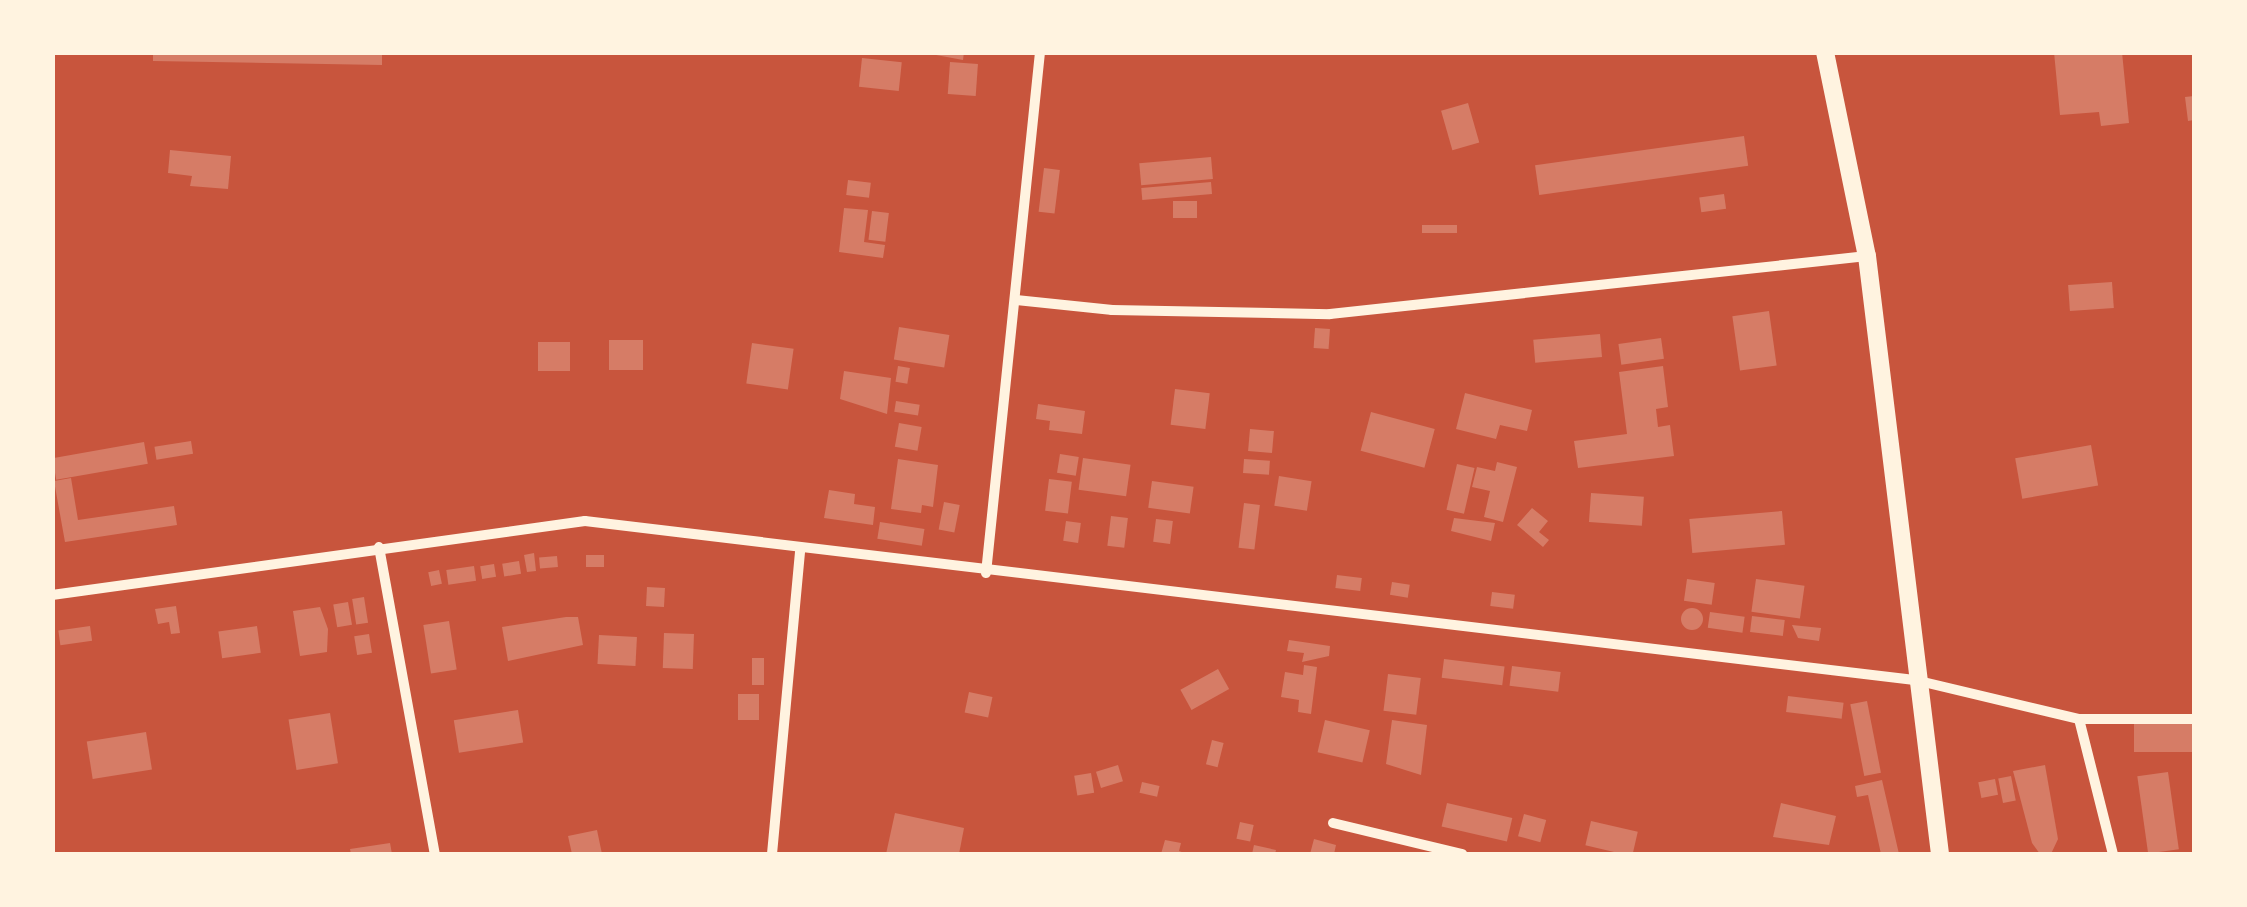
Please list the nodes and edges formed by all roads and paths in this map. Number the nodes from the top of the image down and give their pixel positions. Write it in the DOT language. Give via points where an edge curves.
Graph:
graph roads {
  1 [pos="1040,52"];
  2 [pos="1825,52"];
  3 [pos="1867,256"];
  4 [pos="1016,300"];
  5 [pos="379,547"];
  6 [pos="800,550"];
  7 [pos="986,573"];
  8 [pos="52,595"];
  9 [pos="1915,680"];
  10 [pos="2079,719"];
  11 [pos="2194,719"];
  12 [pos="1334,822"];
  13 [pos="435,854"];
  14 [pos="772,854"];
  15 [pos="1462,854"];
  16 [pos="1940,854"];
  17 [pos="2113,854"];
  1 -- 4 [label="street"];
  2 -- 3 [label="main road"];
  3 -- 4 [label="street" via="1330,314 1112,310"];
  3 -- 9 [label="main road"];
  4 -- 7 [label="street"];
  5 -- 6 [label="street" via="585,521"];
  5 -- 8 [label="street"];
  5 -- 13 [label="street"];
  6 -- 7 [label="street"];
  6 -- 14 [label="street"];
  7 -- 9 [label="street"];
  9 -- 10 [label="street"];
  9 -- 16 [label="main road"];
  10 -- 11 [label="street"];
  10 -- 17 [label="street"];
  12 -- 15 [label="street"];
}
